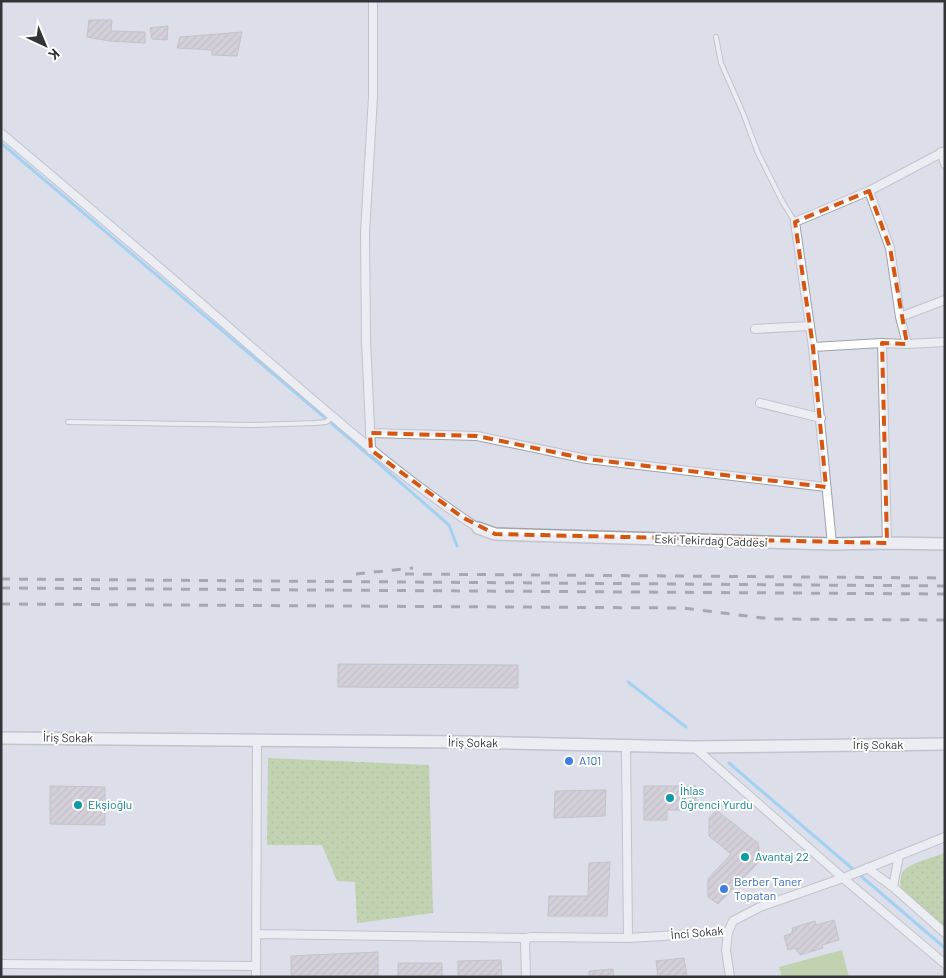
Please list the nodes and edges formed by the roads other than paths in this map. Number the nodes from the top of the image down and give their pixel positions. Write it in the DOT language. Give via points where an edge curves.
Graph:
graph roads {
  1 [pos="373,1"];
  2 [pos="716,37"];
  3 [pos="1,134"];
  4 [pos="943,152"];
  5 [pos="945,164"];
  6 [pos="869,191"];
  7 [pos="795,222"];
  8 [pos="945,300"];
  9 [pos="900,316"];
  10 [pos="810,326"];
  11 [pos="755,329"];
  12 [pos="945,342"];
  13 [pos="882,343"];
  14 [pos="907,344"];
  15 [pos="814,347"];
  16 [pos="760,403"];
  17 [pos="821,418"];
  18 [pos="331,419"];
  19 [pos="68,422"];
  20 [pos="370,433"];
  21 [pos="371,450"];
  22 [pos="826,487"];
  23 [pos="478,528"];
  24 [pos="887,543"];
  25 [pos="832,544"];
  26 [pos="945,544"];
  27 [pos="1,738"];
  28 [pos="257,740"];
  29 [pos="945,744"];
  30 [pos="626,746"];
  31 [pos="694,747"];
  32 [pos="945,837"];
  33 [pos="899,855"];
  34 [pos="867,868"];
  35 [pos="843,878"];
  36 [pos="893,887"];
  37 [pos="728,932"];
  38 [pos="945,933"];
  39 [pos="257,934"];
  40 [pos="527,938"];
  41 [pos="628,938"];
  42 [pos="1,964"];
  43 [pos="945,964"];
  44 [pos="256,966"];
  45 [pos="256,977"];
  46 [pos="526,977"];
  47 [pos="730,977"];
  1 -- 20 [label="street" via="373,97 365,232"];
  2 -- 7 [label="lane" via="721,63 758,152"];
  3 -- 18 [label="street" via="177,282"];
  4 -- 5 [label="street"];
  4 -- 6 [label="street"];
  6 -- 7 [label="street"];
  6 -- 9 [label="street" via="890,248"];
  7 -- 10 [label="street"];
  8 -- 9 [label="street"];
  9 -- 14 [label="street"];
  10 -- 11 [label="street"];
  10 -- 15 [label="street"];
  12 -- 14 [label="street"];
  13 -- 14 [label="street"];
  13 -- 15 [label="street"];
  13 -- 24 [label="street"];
  15 -- 17 [label="street"];
  16 -- 17 [label="street"];
  17 -- 22 [label="street"];
  18 -- 19 [label="lane" via="316,423 254,424"];
  18 -- 21 [label="street"];
  20 -- 21 [label="street"];
  20 -- 22 [label="street" via="477,436 587,459"];
  21 -- 23 [label="street"];
  22 -- 25 [label="street"];
  23 -- 25 [label="main road, Eski Tekirdağ Caddesi" via="495,534"];
  24 -- 25 [label="main road, Eski Tekirdağ Caddesi"];
  24 -- 26 [label="main road, Eski Tekirdağ Caddesi"];
  27 -- 28 [label="main road, İriş Sokak"];
  28 -- 30 [label="main road, İriş Sokak"];
  28 -- 39 [label="street"];
  29 -- 31 [label="main road, İriş Sokak"];
  30 -- 31 [label="main road, İriş Sokak"];
  30 -- 41 [label="street"];
  31 -- 35 [label="street"];
  32 -- 33 [label="street, İnci Sokak"];
  33 -- 34 [label="street, İnci Sokak"];
  33 -- 36 [label="street"];
  34 -- 35 [label="street, İnci Sokak"];
  34 -- 36 [label="street"];
  35 -- 37 [label="street, İnci Sokak" via="760,907 733,921"];
  35 -- 43 [label="street"];
  36 -- 38 [label="street"];
  37 -- 41 [label="street, İnci Sokak"];
  37 -- 47 [label="street" via="726,950"];
  39 -- 40 [label="street, İnci Sokak"];
  39 -- 44 [label="street"];
  40 -- 41 [label="street, İnci Sokak"];
  40 -- 46 [label="street"];
  42 -- 44 [label="street"];
  44 -- 45 [label="street"];
}
